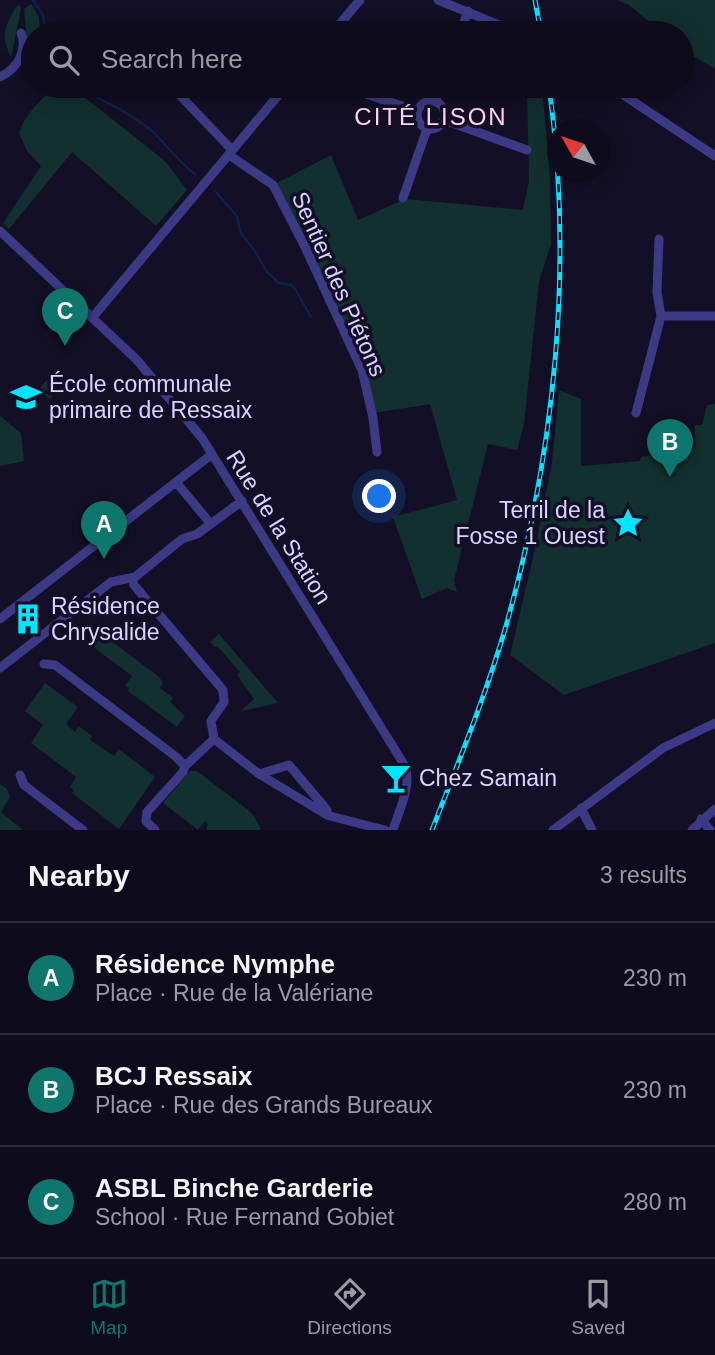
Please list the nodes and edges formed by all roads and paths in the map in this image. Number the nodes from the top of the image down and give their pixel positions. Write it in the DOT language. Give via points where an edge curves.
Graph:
graph roads {
  1 [pos="360,0"];
  2 [pos="438,0"];
  3 [pos="468,10"];
  4 [pos="342,21"];
  5 [pos="464,21"];
  6 [pos="492,21"];
  7 [pos="21,55"];
  8 [pos="0,77"];
  9 [pos="182,98"];
  10 [pos="276,98"];
  11 [pos="378,98"];
  12 [pos="436,98"];
  13 [pos="628,98"];
  14 [pos="435,102"];
  15 [pos="417,111"];
  16 [pos="444,120"];
  17 [pos="427,129"];
  18 [pos="527,150"];
  19 [pos="230,152"];
  20 [pos="715,156"];
  21 [pos="403,198"];
  22 [pos="0,231"];
  23 [pos="659,239"];
  24 [pos="661,316"];
  25 [pos="715,316"];
  26 [pos="92,318"];
  27 [pos="636,413"];
  28 [pos="377,452"];
  29 [pos="212,454"];
  30 [pos="176,482"];
  31 [pos="242,501"];
  32 [pos="210,523"];
  33 [pos="132,578"];
  34 [pos="0,619"];
  35 [pos="44,664"];
  36 [pos="0,668"];
  37 [pos="715,723"];
  38 [pos="214,739"];
  39 [pos="185,766"];
  40 [pos="258,774"];
  41 [pos="20,775"];
  42 [pos="581,808"];
  43 [pos="715,809"];
  44 [pos="327,815"];
  45 [pos="701,819"];
  46 [pos="151,829"];
  47 [pos="83,830"];
  48 [pos="386,830"];
  49 [pos="393,830"];
  50 [pos="553,830"];
  51 [pos="593,830"];
  52 [pos="692,830"];
  53 [pos="710,830"];
  1 -- 4 [label="street"];
  2 -- 3 [label="street"];
  3 -- 5 [label="street"];
  3 -- 6 [label="street"];
  7 -- 8 [label="street"];
  9 -- 19 [label="street, Sentier des Piétons"];
  10 -- 19 [label="street"];
  11 -- 15 [label="street"];
  12 -- 14 [label="street"];
  13 -- 20 [label="street"];
  14 -- 15 [label="street" via="422,104"];
  14 -- 16 [label="street" via="444,109"];
  15 -- 17 [label="street" via="418,122"];
  16 -- 17 [label="street" via="435,129"];
  16 -- 18 [label="street"];
  17 -- 21 [label="street"];
  19 -- 26 [label="street"];
  19 -- 28 [label="street, Sentier des Piétons" via="273,185 305,247 362,370"];
  22 -- 26 [label="street, Rue de la Station"];
  23 -- 24 [label="street"];
  24 -- 25 [label="street"];
  24 -- 27 [label="street"];
  26 -- 29 [label="street, Rue de la Station" via="156,381"];
  29 -- 30 [label="street"];
  29 -- 31 [label="street, Rue de la Station"];
  30 -- 32 [label="street"];
  30 -- 34 [label="street"];
  31 -- 32 [label="street"];
  31 -- 49 [label="street, Rue de la Station" via="408,774"];
  32 -- 33 [label="street"];
  33 -- 36 [label="street" via="111,582"];
  33 -- 38 [label="street" via="223,690 224,702 211,721"];
  35 -- 39 [label="street" via="54,665"];
  37 -- 42 [label="street" via="663,748"];
  38 -- 39 [label="street"];
  38 -- 40 [label="street"];
  39 -- 46 [label="street" via="147,812"];
  40 -- 44 [label="street"];
  40 -- 44 [label="street" via="289,765"];
  41 -- 47 [label="street" via="24,785"];
  42 -- 50 [label="street"];
  42 -- 51 [label="street"];
  43 -- 45 [label="street"];
  44 -- 48 [label="street"];
  45 -- 52 [label="street"];
  45 -- 53 [label="street"];
}
